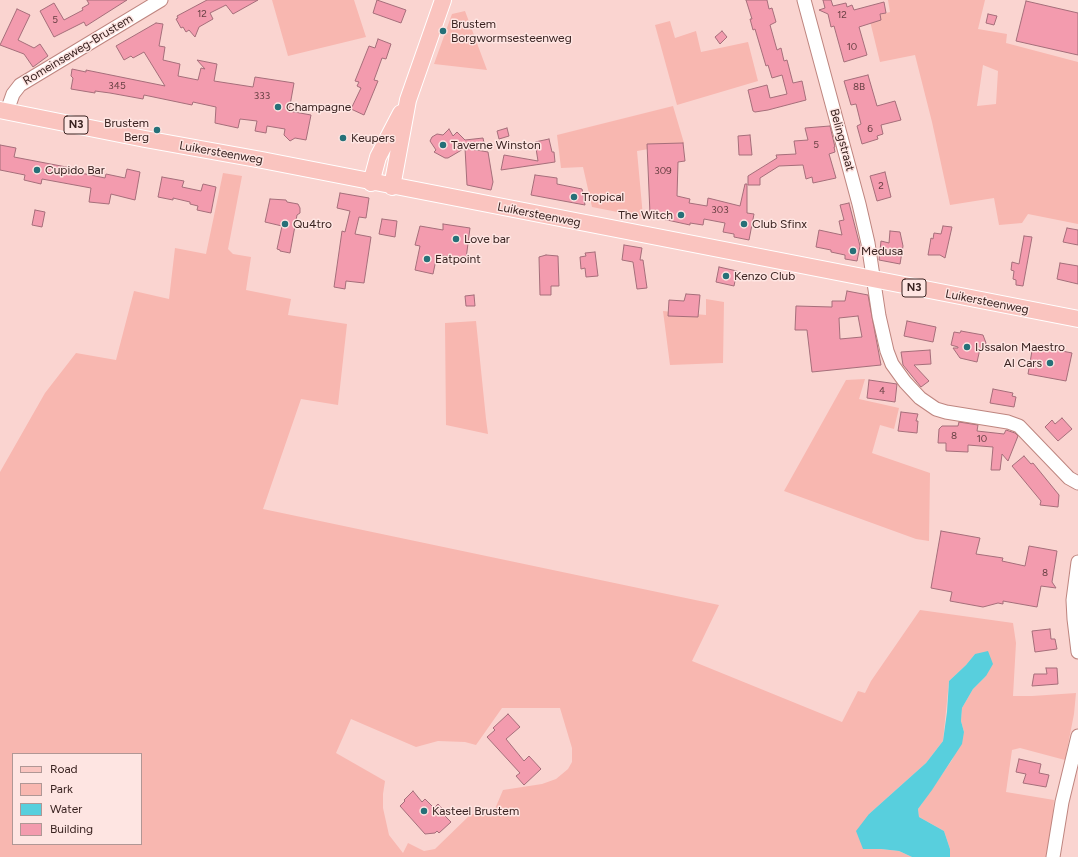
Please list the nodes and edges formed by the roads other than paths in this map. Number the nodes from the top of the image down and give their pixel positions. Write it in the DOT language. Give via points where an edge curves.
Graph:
graph roads {
  1 [pos="161,0"];
  2 [pos="443,0"];
  3 [pos="804,0"];
  4 [pos="408,100"];
  5 [pos="4,111"];
  6 [pos="371,182"];
  7 [pos="392,187"];
  8 [pos="874,280"];
  9 [pos="1078,319"];
  10 [pos="1078,483"];
  11 [pos="1078,562"];
  12 [pos="1078,652"];
  13 [pos="1078,736"];
  14 [pos="1053,857"];
  1 -- 5 [label="street, Romeinseweg-Brustem" via="20,85"];
  2 -- 4 [label="main road"];
  3 -- 8 [label="street, Belingstraat" via="859,204"];
  4 -- 6 [label="main road" via="378,157"];
  4 -- 7 [label="main road"];
  5 -- 6 [label="main road, Luikersteenweg / N3"];
  6 -- 7 [label="main road, Luikersteenweg / N3"];
  7 -- 8 [label="main road, Luikersteenweg / N3"];
  8 -- 9 [label="main road, Luikersteenweg / N3"];
  8 -- 10 [label="street, Belingstraat" via="886,351 898,373 920,398 936,409 946,412 1019,426 1069,478"];
  11 -- 12 [label="street" via="1073,600"];
  13 -- 14 [label="street" via="1062,802"];
}
